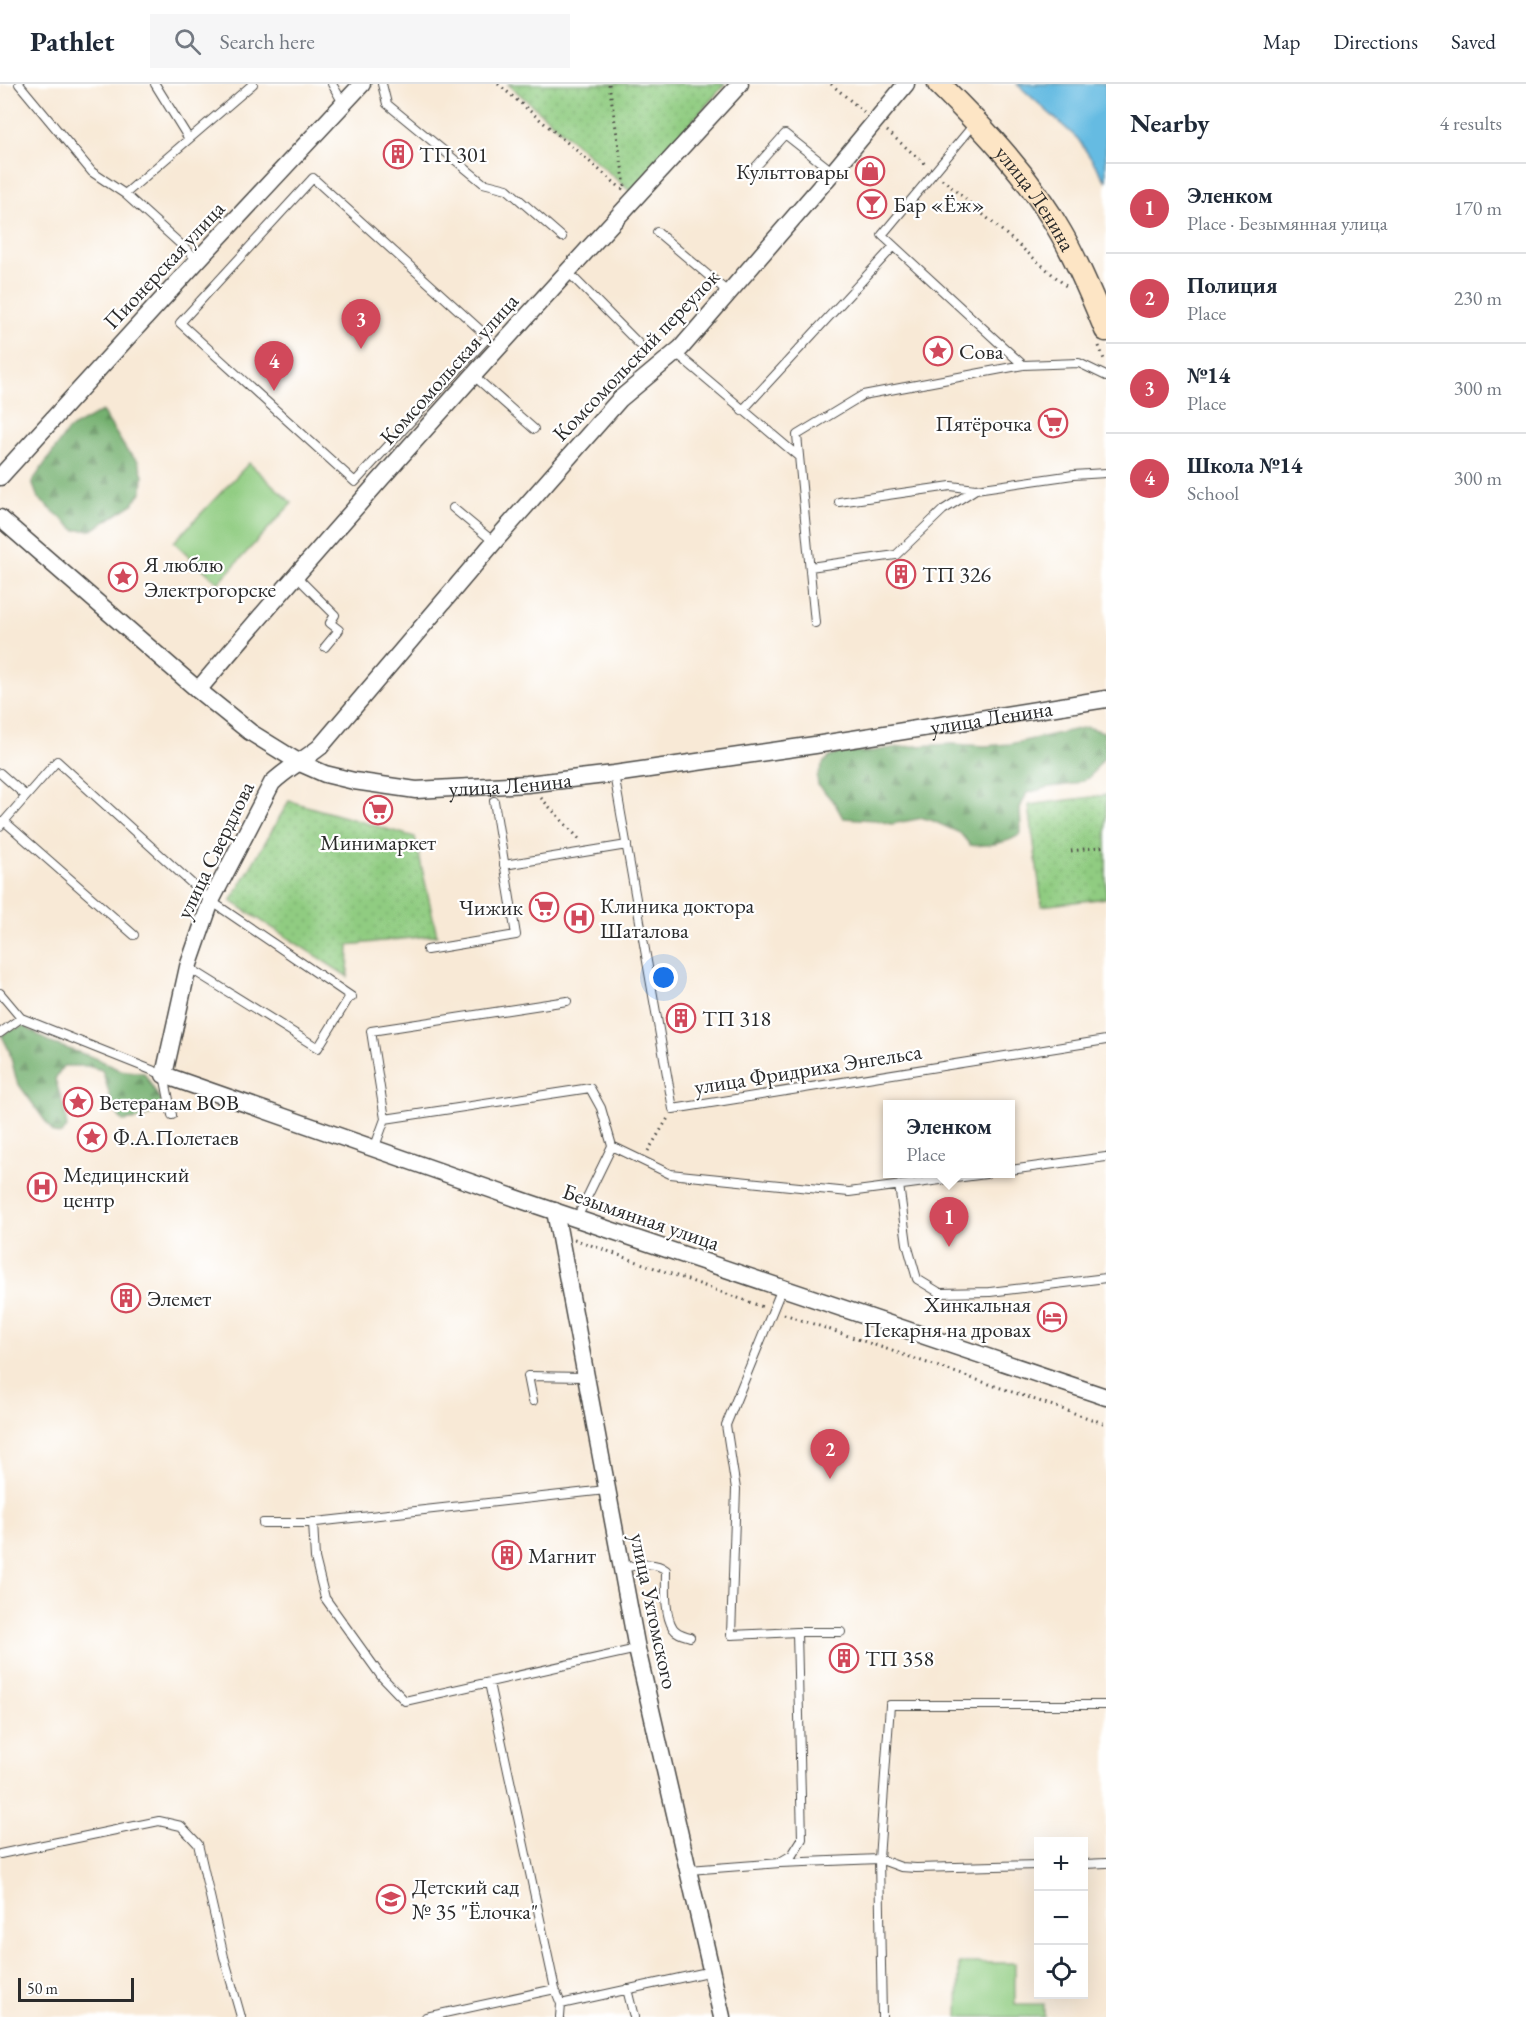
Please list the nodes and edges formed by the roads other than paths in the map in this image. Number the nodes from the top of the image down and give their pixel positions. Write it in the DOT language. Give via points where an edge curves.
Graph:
graph roads {
  1 [pos="19,84"];
  2 [pos="155,84"];
  3 [pos="253,84"];
  4 [pos="332,84"];
  5 [pos="362,84"];
  6 [pos="382,84"];
  7 [pos="740,84"];
  8 [pos="906,84"];
  9 [pos="939,84"];
  10 [pos="343,104"];
  11 [pos="976,121"];
  12 [pos="189,139"];
  13 [pos="753,170"];
  14 [pos="833,172"];
  15 [pos="125,194"];
  16 [pos="657,232"];
  17 [pos="562,237"];
  18 [pos="894,246"];
  19 [pos="198,260"];
  20 [pos="567,272"];
  21 [pos="729,293"];
  22 [pos="180,322"];
  23 [pos="1102,337"];
  24 [pos="639,344"];
  25 [pos="675,352"];
  26 [pos="1023,365"];
  27 [pos="474,376"];
  28 [pos="1106,376"];
  29 [pos="742,411"];
  30 [pos="534,429"];
  31 [pos="799,458"];
  32 [pos="1106,473"];
  33 [pos="0,477"];
  34 [pos="976,489"];
  35 [pos="839,502"];
  36 [pos="453,508"];
  37 [pos="0,518"];
  38 [pos="494,542"];
  39 [pos="810,567"];
  40 [pos="295,575"];
  41 [pos="815,623"];
  42 [pos="325,647"];
  43 [pos="198,690"];
  44 [pos="1106,699"];
  45 [pos="300,763"];
  46 [pos="0,773"];
  47 [pos="615,774"];
  48 [pos="26,796"];
  49 [pos="494,801"];
  50 [pos="2,824"];
  51 [pos="627,845"];
  52 [pos="504,865"];
  53 [pos="211,902"];
  54 [pos="134,935"];
  55 [pos="427,950"];
  56 [pos="188,967"];
  57 [pos="0,993"];
  58 [pos="567,1001"];
  59 [pos="21,1018"];
  60 [pos="0,1033"];
  61 [pos="1106,1040"];
  62 [pos="164,1075"];
  63 [pos="172,1115"];
  64 [pos="385,1119"];
  65 [pos="612,1146"];
  66 [pos="374,1149"];
  67 [pos="1106,1157"];
  68 [pos="1015,1169"];
  69 [pos="950,1178"];
  70 [pos="899,1185"];
  71 [pos="555,1211"];
  72 [pos="577,1218"];
  73 [pos="1106,1278"];
  74 [pos="782,1288"];
  75 [pos="585,1377"];
  76 [pos="1106,1397"];
  77 [pos="533,1401"];
  78 [pos="606,1490"];
  79 [pos="313,1522"];
  80 [pos="263,1523"];
  81 [pos="621,1568"];
  82 [pos="797,1632"];
  83 [pos="841,1632"];
  84 [pos="690,1637"];
  85 [pos="637,1649"];
  86 [pos="489,1683"];
  87 [pos="1106,1705"];
  88 [pos="0,1854"];
  89 [pos="879,1859"];
  90 [pos="780,1863"];
  91 [pos="1106,1863"];
  92 [pos="1088,1864"];
  93 [pos="1034,1865"];
  94 [pos="690,1870"];
  95 [pos="712,1971"];
  96 [pos="555,1989"];
  97 [pos="627,1989"];
  98 [pos="561,2004"];
  99 [pos="241,2017"];
  100 [pos="426,2017"];
  101 [pos="560,2017"];
  102 [pos="634,2017"];
  103 [pos="723,2017"];
  104 [pos="882,2017"];
  1 -- 15 [label="lane" via="92,172"];
  2 -- 12 [label="lane"];
  3 -- 12 [label="lane"];
  4 -- 10 [label="lane"];
  5 -- 10 [label="street, Пионерская улица"];
  6 -- 17 [label="lane" via="387,104 483,183 507,189"];
  7 -- 20 [label="street, Комсомольская улица"];
  8 -- 14 [label="street, Комсомольский переулок"];
  9 -- 11 [label="street, улица Ленина"];
  10 -- 19 [label="street, Пионерская улица"];
  11 -- 18 [label="lane" via="882,235"];
  11 -- 23 [label="street, улица Ленина" via="1013,162 1061,233 1078,265"];
  12 -- 15 [label="lane"];
  13 -- 14 [label="lane" via="785,134"];
  14 -- 21 [label="street, Комсомольский переулок"];
  15 -- 19 [label="lane"];
  16 -- 21 [label="lane"];
  18 -- 26 [label="lane"];
  18 -- 29 [label="lane"];
  19 -- 33 [label="street, Пионерская улица"];
  20 -- 24 [label="lane"];
  20 -- 27 [label="street, Комсомольская улица"];
  21 -- 25 [label="street, Комсомольский переулок"];
  22 -- 22 [label="lane" via="355,483 488,337 313,177"];
  25 -- 29 [label="lane"];
  25 -- 38 [label="street, Комсомольский переулок" via="620,399"];
  26 -- 28 [label="lane" via="1079,363"];
  26 -- 31 [label="lane" via="863,394 797,435"];
  27 -- 30 [label="lane"];
  27 -- 40 [label="street, Комсомольская улица"];
  29 -- 31 [label="lane"];
  31 -- 39 [label="lane"];
  32 -- 34 [label="lane"];
  34 -- 35 [label="lane" via="951,486"];
  34 -- 39 [label="lane" via="943,510 896,555"];
  36 -- 38 [label="lane"];
  37 -- 43 [label="street, улица Ленина"];
  38 -- 45 [label="street, Комсомольский переулок" via="320,747"];
  39 -- 41 [label="lane"];
  40 -- 42 [label="lane" via="335,615 330,622 339,630"];
  40 -- 43 [label="street, Комсомольская улица"];
  43 -- 45 [label="street, улица Ленина" via="250,732"];
  44 -- 47 [label="street, улица Ленина"];
  45 -- 47 [label="street, улица Ленина" via="354,781 416,790"];
  45 -- 53 [label="street, улица Свердлова" via="272,783"];
  46 -- 48 [label="lane"];
  47 -- 51 [label="lane, улица Фридриха Энгельса"];
  48 -- 50 [label="lane"];
  48 -- 53 [label="lane" via="57,761"];
  49 -- 52 [label="lane"];
  50 -- 54 [label="lane"];
  51 -- 52 [label="lane"];
  51 -- 61 [label="lane, улица Фридриха Энгельса" via="673,1109"];
  52 -- 55 [label="lane" via="516,935"];
  53 -- 56 [label="street, улица Свердлова"];
  53 -- 56 [label="lane" via="351,996 318,1048"];
  56 -- 62 [label="street, улица Свердлова"];
  57 -- 59 [label="lane"];
  58 -- 64 [label="lane" via="371,1031"];
  59 -- 60 [label="lane"];
  59 -- 62 [label="lane"];
  62 -- 63 [label="lane"];
  62 -- 66 [label="street, Безымянная улица"];
  64 -- 65 [label="lane" via="590,1088 602,1108"];
  64 -- 66 [label="lane"];
  65 -- 70 [label="lane" via="670,1174 849,1192"];
  65 -- 72 [label="lane"];
  66 -- 71 [label="street, Безымянная улица"];
  67 -- 68 [label="lane"];
  69 -- 70 [label="lane"];
  70 -- 73 [label="lane" via="907,1244 917,1279 940,1293 990,1292"];
  71 -- 72 [label="street, Безымянная улица"];
  71 -- 75 [label="street, улица Ухтомского"];
  72 -- 74 [label="street, Безымянная улица"];
  74 -- 76 [label="street, Безымянная улица"];
  74 -- 82 [label="lane" via="726,1425 736,1489 731,1635"];
  75 -- 77 [label="lane" via="528,1376"];
  75 -- 78 [label="street, улица Ухтомского"];
  78 -- 79 [label="lane"];
  78 -- 81 [label="street, улица Ухтомского"];
  79 -- 80 [label="lane"];
  79 -- 86 [label="lane" via="315,1558 325,1598 381,1676 405,1701"];
  81 -- 84 [label="lane" via="651,1564 666,1570 666,1597 673,1629"];
  81 -- 85 [label="street, улица Ухтомского"];
  82 -- 83 [label="lane"];
  82 -- 90 [label="lane" via="802,1839 792,1855"];
  85 -- 86 [label="lane"];
  85 -- 94 [label="street, улица Ухтомского"];
  86 -- 96 [label="lane"];
  87 -- 89 [label="lane" via="890,1705"];
  88 -- 99 [label="lane" via="159,1821 181,1826 198,1844"];
  89 -- 90 [label="lane"];
  89 -- 93 [label="lane" via="916,1868"];
  89 -- 104 [label="lane"];
  90 -- 94 [label="lane"];
  91 -- 92 [label="lane"];
  94 -- 95 [label="street, улица Ухтомского"];
  95 -- 97 [label="lane"];
  95 -- 103 [label="street, улица Ухтомского"];
  96 -- 98 [label="lane"];
  96 -- 100 [label="lane"];
  97 -- 98 [label="lane"];
  97 -- 102 [label="lane"];
  98 -- 101 [label="lane"];
}
